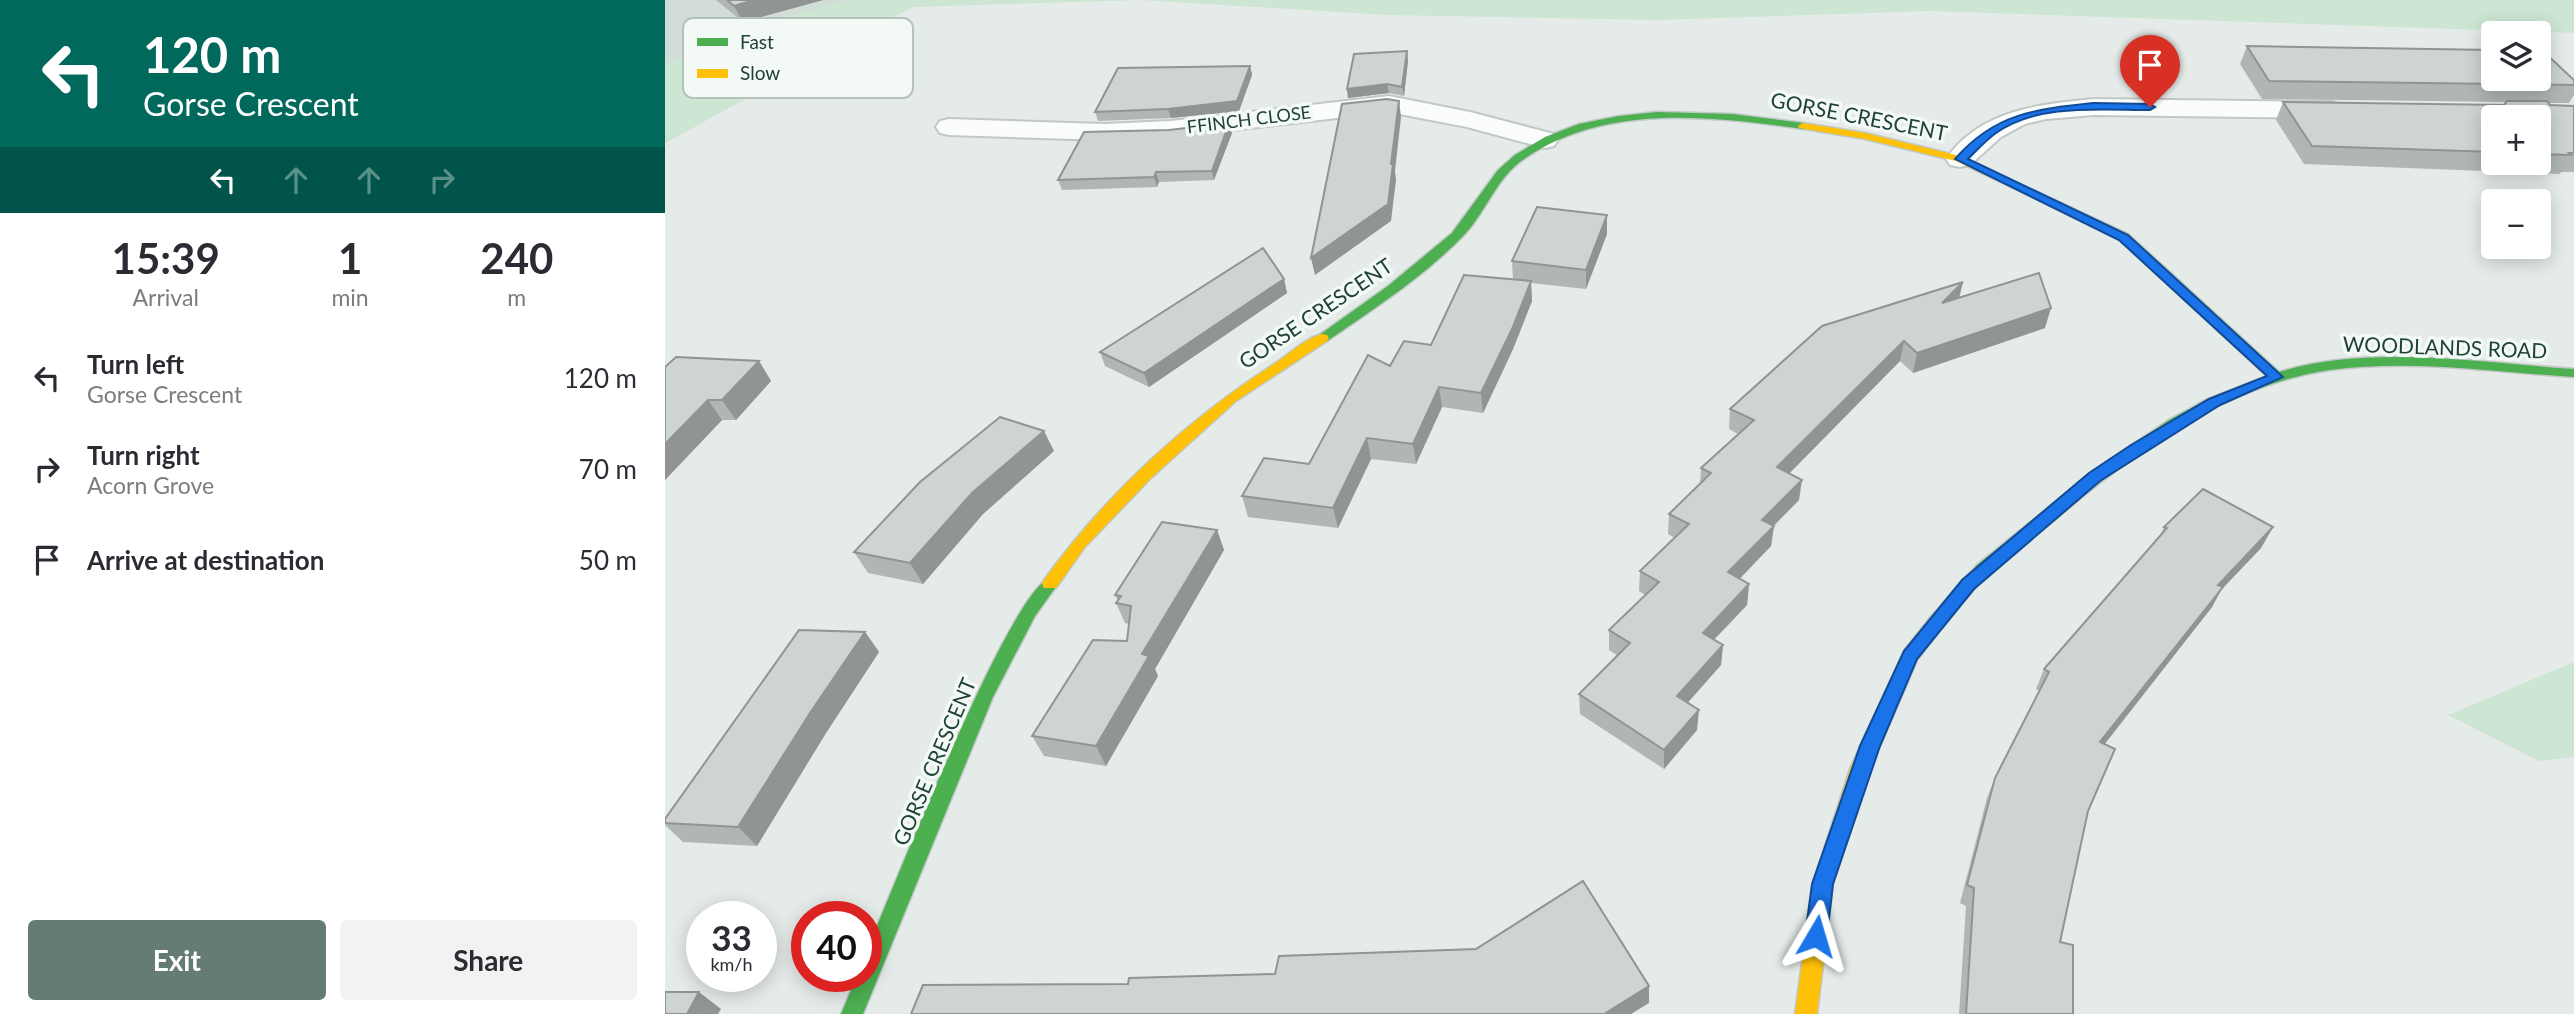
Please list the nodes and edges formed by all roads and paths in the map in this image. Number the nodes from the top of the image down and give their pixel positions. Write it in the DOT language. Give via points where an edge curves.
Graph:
graph roads {
  1 [pos="2359,110"];
  2 [pos="950,127"];
  3 [pos="1545,140"];
  4 [pos="1960,159"];
  5 [pos="2574,373"];
  6 [pos="2276,377"];
  7 [pos="852,1014"];
  8 [pos="1806,1014"];
  1 -- 4 [label="street" via="2094,107 2046,111 2016,118 1992,131"];
  2 -- 3 [label="street, FFINCH CLOSE" via="1104,132 1171,129 1389,104"];
  3 -- 4 [label="street, GORSE CRESCENT" via="1629,118 1754,118 1865,136"];
  3 -- 7 [label="street, GORSE CRESCENT" via="1497,176 1464,228 1418,269 1390,293 1231,398 1145,475 1079,543 1029,612 984,696"];
  4 -- 6 [label="street, GORSE CRESCENT" via="2124,237"];
  5 -- 6 [label="street, WOODLANDS ROAD" via="2398,364 2330,366"];
  6 -- 8 [label="street, WOODLANDS ROAD" via="2214,402 2095,477 1968,584 1910,656 1860,769 1823,884"];
}
